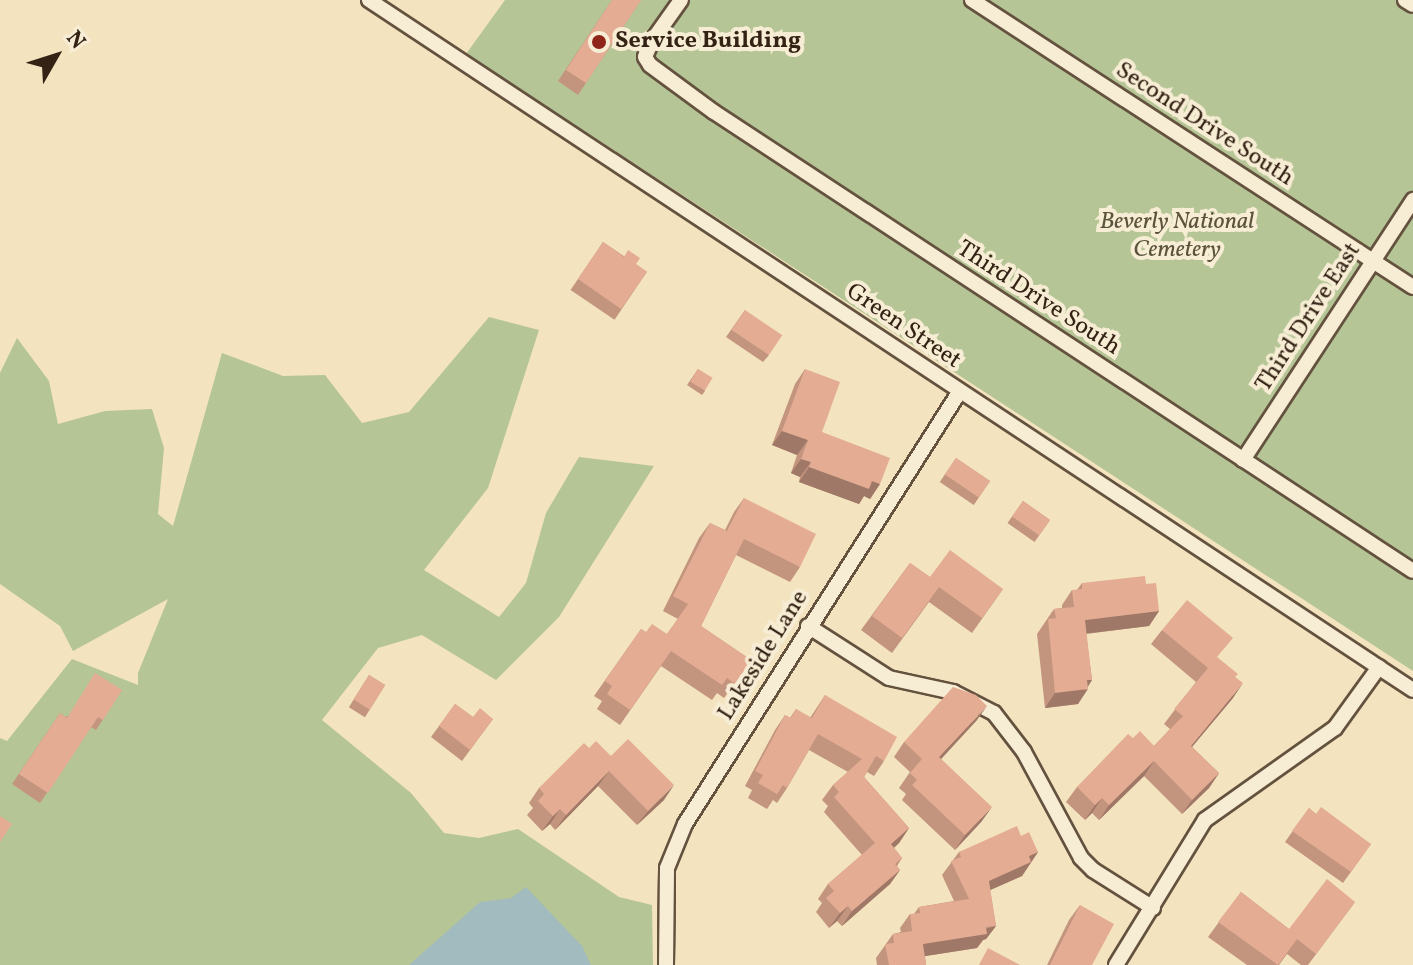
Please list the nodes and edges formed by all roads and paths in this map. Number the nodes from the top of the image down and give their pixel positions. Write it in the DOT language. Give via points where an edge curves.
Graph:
graph roads {
  1 [pos="369,0"];
  2 [pos="681,0"];
  3 [pos="972,0"];
  4 [pos="1405,0"];
  5 [pos="1413,5"];
  6 [pos="1413,200"];
  7 [pos="1373,261"];
  8 [pos="1413,287"];
  9 [pos="960,391"];
  10 [pos="1243,460"];
  11 [pos="1413,571"];
  12 [pos="808,626"];
  13 [pos="1379,667"];
  14 [pos="1413,690"];
  15 [pos="1153,908"];
  16 [pos="666,965"];
  17 [pos="1116,965"];
  1 -- 9 [label="street, Green Street"];
  2 -- 10 [label="street, Third Drive South" via="645,57 650,65"];
  3 -- 7 [label="street, Second Drive South"];
  4 -- 5 [label="street"];
  6 -- 7 [label="street, Third Drive East"];
  7 -- 8 [label="street, Second Drive South"];
  7 -- 10 [label="street, Third Drive East"];
  9 -- 12 [label="street, Lakeside Lane"];
  9 -- 13 [label="street, Green Street"];
  10 -- 11 [label="street, Third Drive South"];
  12 -- 15 [label="street" via="889,678 953,692 994,713 1024,752 1081,858"];
  12 -- 16 [label="street, Lakeside Lane" via="685,824 667,868"];
  13 -- 14 [label="street, Green Street"];
  13 -- 15 [label="street" via="1335,728 1205,820"];
  15 -- 17 [label="street"];
}
